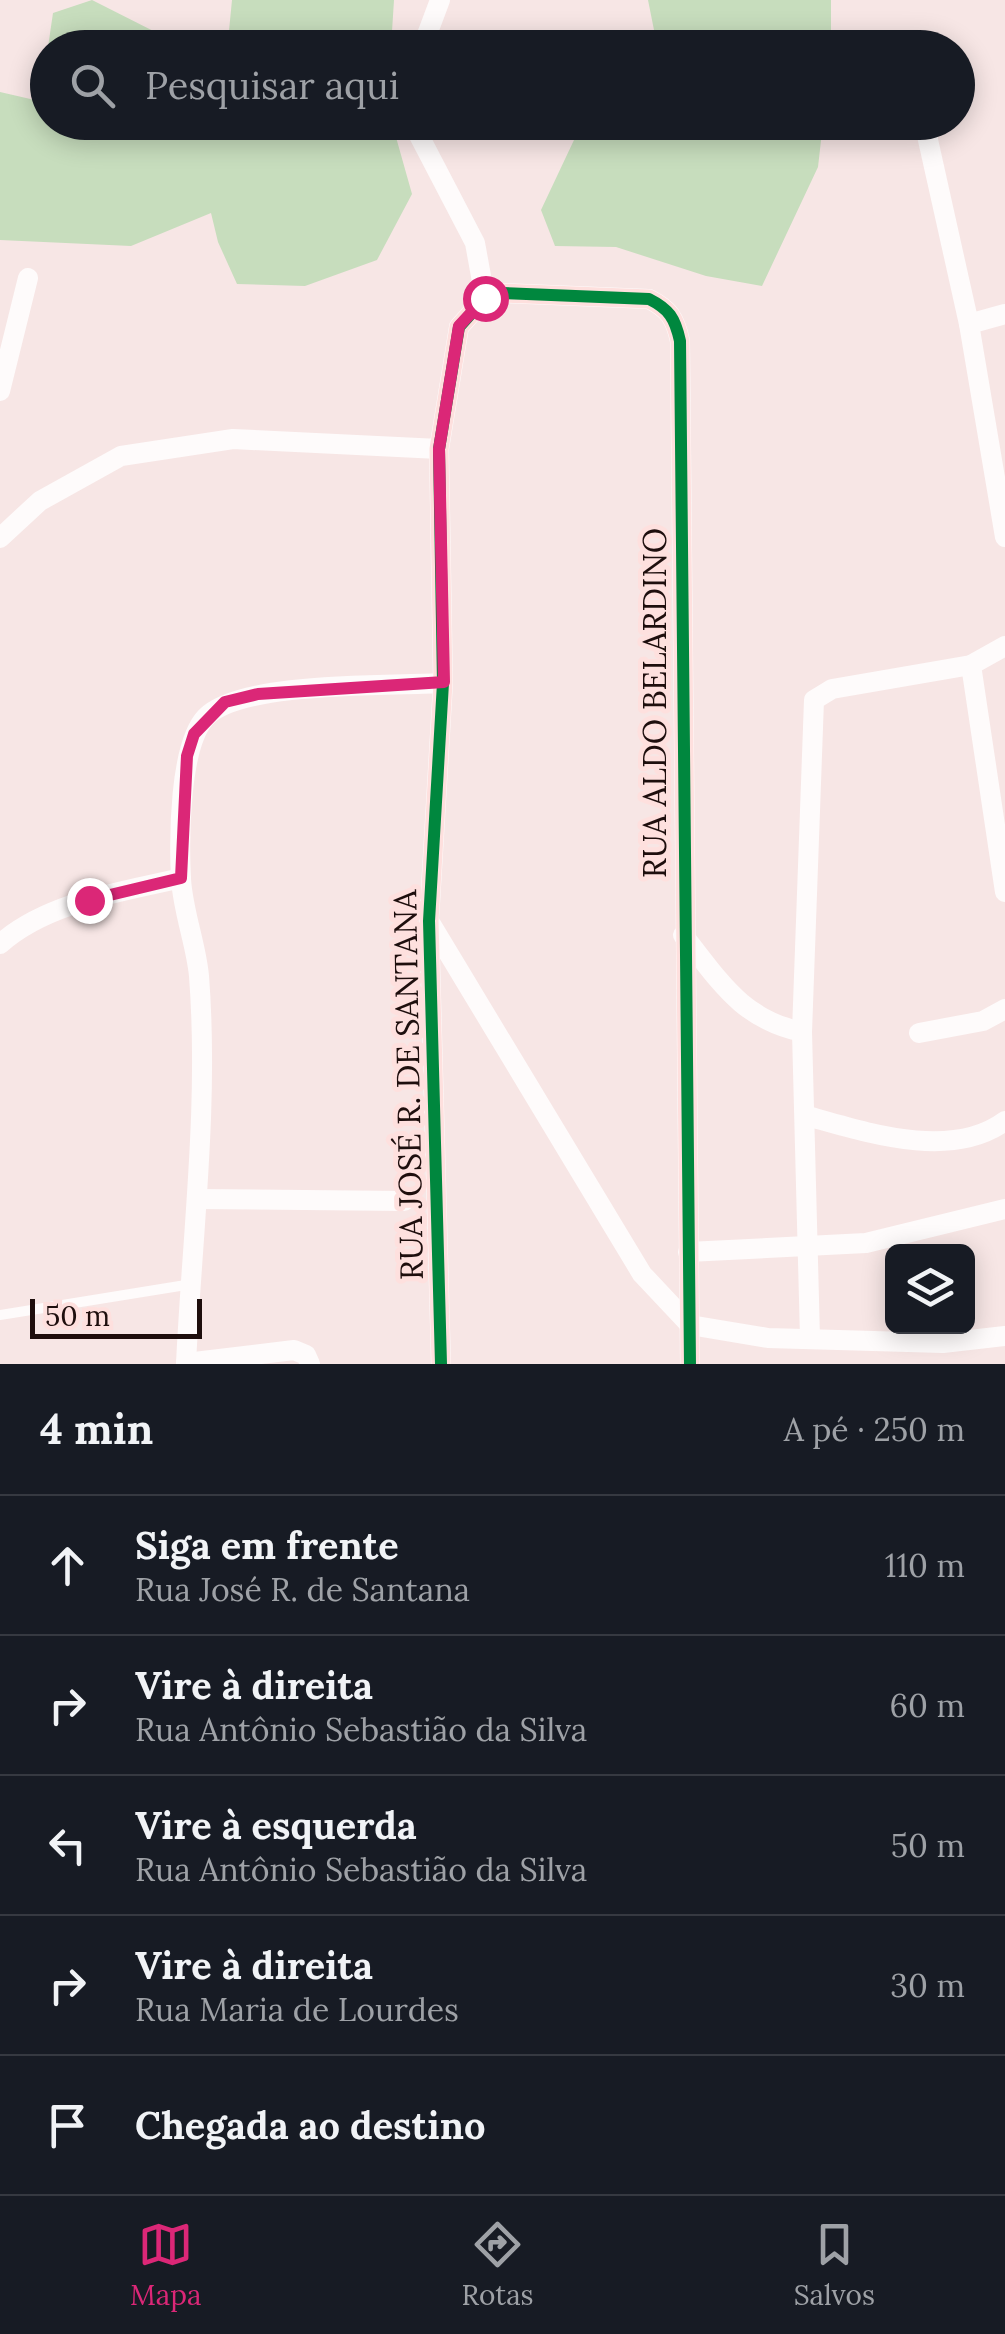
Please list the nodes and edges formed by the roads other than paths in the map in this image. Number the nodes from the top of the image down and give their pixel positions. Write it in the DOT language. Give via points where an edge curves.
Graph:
graph roads {
  1 [pos="440,0"];
  2 [pos="429,30"];
  3 [pos="422,140"];
  4 [pos="928,140"];
  5 [pos="28,278"];
  6 [pos="485,298"];
  7 [pos="1005,314"];
  8 [pos="969,324"];
  9 [pos="2,379"];
  10 [pos="439,449"];
  11 [pos="1005,537"];
  12 [pos="0,538"];
  13 [pos="1005,646"];
  14 [pos="971,665"];
  15 [pos="444,682"];
  16 [pos="181,878"];
  17 [pos="1005,892"];
  18 [pos="428,920"];
  19 [pos="683,935"];
  20 [pos="7,938"];
  21 [pos="1005,1009"];
  22 [pos="802,1032"];
  23 [pos="919,1033"];
  24 [pos="807,1116"];
  25 [pos="1005,1121"];
  26 [pos="197,1199"];
  27 [pos="404,1200"];
  28 [pos="1005,1209"];
  29 [pos="805,1246"];
  30 [pos="688,1252"];
  31 [pos="193,1284"];
  32 [pos="0,1314"];
  33 [pos="690,1325"];
  34 [pos="1005,1336"];
  35 [pos="810,1338"];
  36 [pos="186,1363"];
  37 [pos="310,1364"];
  38 [pos="441,1364"];
  39 [pos="690,1364"];
  1 -- 2 [label="street"];
  3 -- 6 [label="street" via="476,242"];
  4 -- 8 [label="street"];
  5 -- 9 [label="street"];
  6 -- 10 [label="street, RUA JOSÉ R. DE SANTANA" via="459,326"];
  6 -- 19 [label="street, RUA ALDO BELARDINO" via="502,293 649,300 667,308 676,322"];
  7 -- 8 [label="street"];
  8 -- 11 [label="street"];
  10 -- 12 [label="street" via="233,439 121,456 40,501"];
  10 -- 15 [label="street, RUA JOSÉ R. DE SANTANA"];
  13 -- 14 [label="street"];
  14 -- 17 [label="street"];
  14 -- 22 [label="street" via="832,689 814,700"];
  15 -- 16 [label="street" via="225,702 194,734 187,756"];
  15 -- 18 [label="street, RUA JOSÉ R. DE SANTANA"];
  16 -- 20 [label="street" via="89,900"];
  16 -- 26 [label="street" via="199,973"];
  18 -- 33 [label="street" via="642,1274"];
  18 -- 38 [label="street, RUA JOSÉ R. DE SANTANA"];
  19 -- 22 [label="street" via="743,1007 770,1026"];
  19 -- 30 [label="street, RUA ALDO BELARDINO"];
  21 -- 23 [label="street"];
  22 -- 24 [label="street"];
  24 -- 25 [label="street" via="876,1135 946,1140"];
  24 -- 29 [label="street"];
  26 -- 27 [label="street"];
  26 -- 31 [label="street"];
  28 -- 29 [label="street" via="866,1243"];
  29 -- 30 [label="street"];
  29 -- 35 [label="street"];
  30 -- 33 [label="street, RUA ALDO BELARDINO"];
  31 -- 32 [label="lane"];
  31 -- 36 [label="street"];
  33 -- 35 [label="street"];
  33 -- 39 [label="street, RUA ALDO BELARDINO"];
  34 -- 35 [label="street" via="943,1343"];
  36 -- 37 [label="street" via="294,1350"];
}
